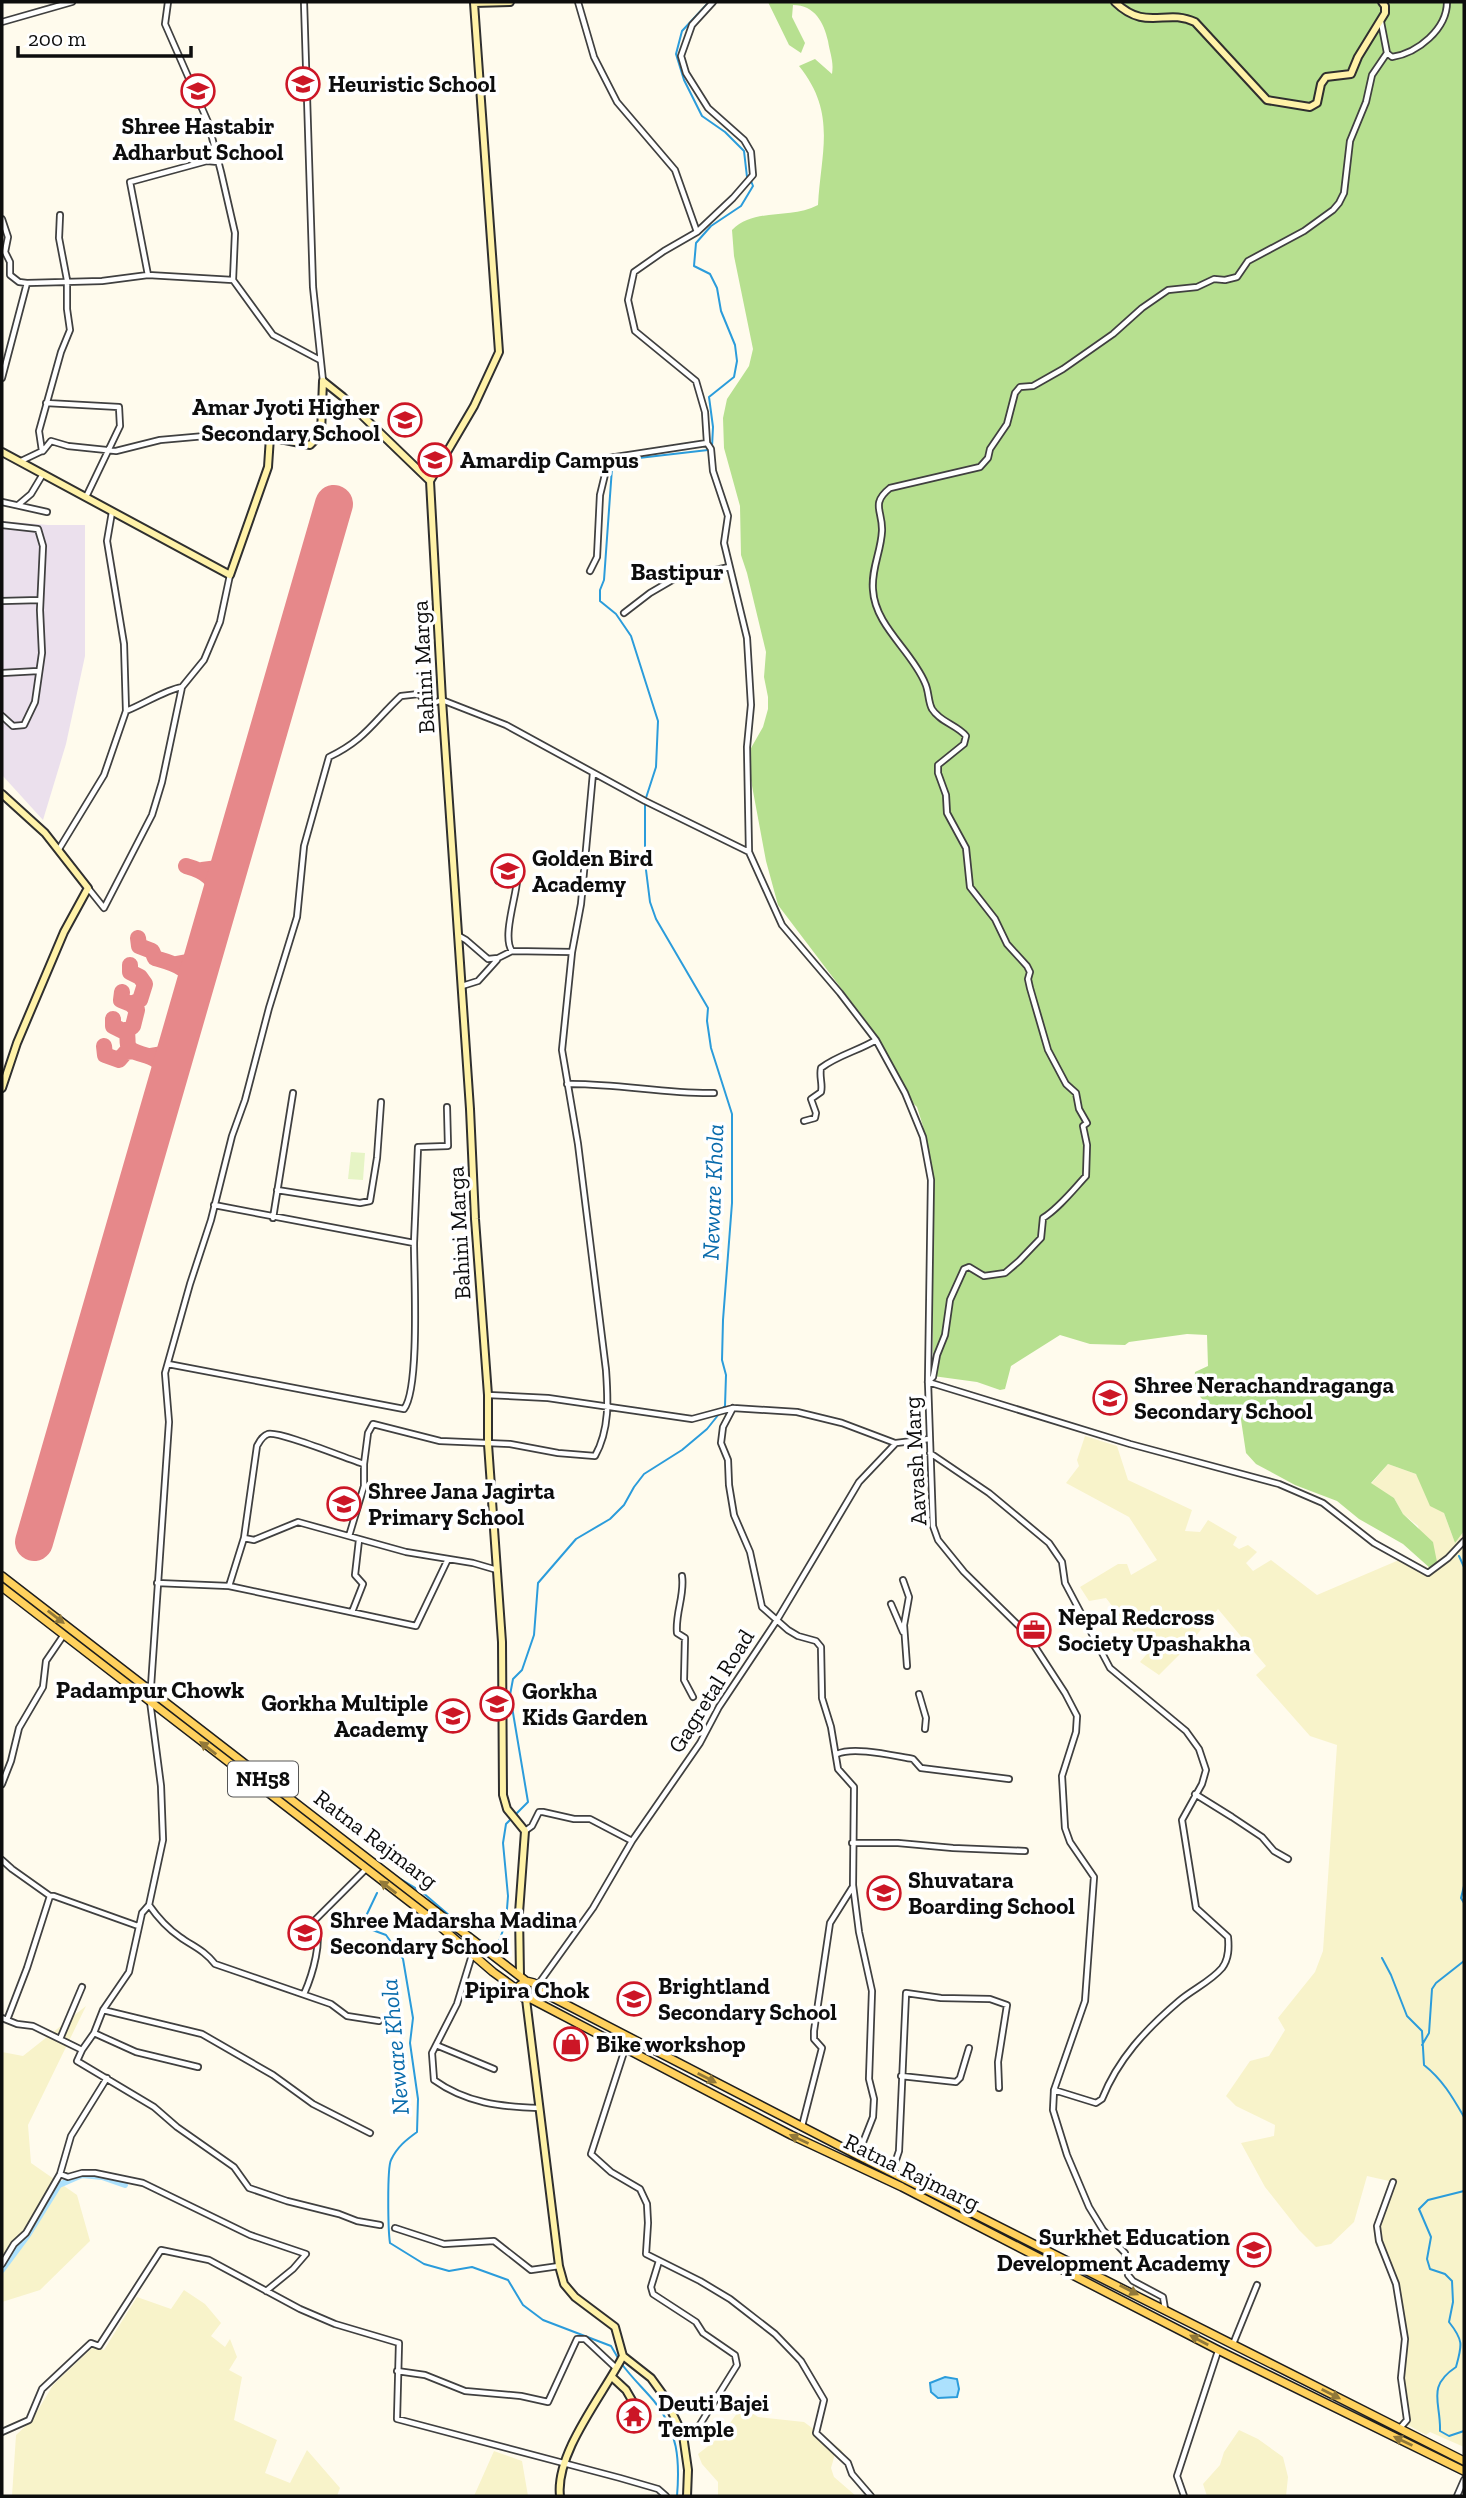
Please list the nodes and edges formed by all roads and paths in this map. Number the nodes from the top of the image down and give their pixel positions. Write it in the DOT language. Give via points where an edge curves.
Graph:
graph roads {
  1 [pos="72,2"];
  2 [pos="168,2"];
  3 [pos="304,2"];
  4 [pos="474,2"];
  5 [pos="510,2"];
  6 [pos="578,2"];
  7 [pos="713,2"];
  8 [pos="1115,2"];
  9 [pos="1382,2"];
  10 [pos="1447,2"];
  11 [pos="1380,21"];
  12 [pos="2,22"];
  13 [pos="1387,53"];
  14 [pos="218,162"];
  15 [pos="60,215"];
  16 [pos="2,219"];
  17 [pos="697,232"];
  18 [pos="148,275"];
  19 [pos="68,280"];
  20 [pos="233,280"];
  21 [pos="27,283"];
  22 [pos="320,360"];
  23 [pos="2,379"];
  24 [pos="323,381"];
  25 [pos="46,403"];
  26 [pos="270,438"];
  27 [pos="707,443"];
  28 [pos="108,450"];
  29 [pos="42,451"];
  30 [pos="2,452"];
  31 [pos="21,461"];
  32 [pos="43,473"];
  33 [pos="430,481"];
  34 [pos="86,497"];
  35 [pos="2,502"];
  36 [pos="17,506"];
  37 [pos="112,511"];
  38 [pos="47,512"];
  39 [pos="2,525"];
  40 [pos="729,567"];
  41 [pos="590,571"];
  42 [pos="230,575"];
  43 [pos="40,600"];
  44 [pos="2,601"];
  45 [pos="624,612"];
  46 [pos="38,671"];
  47 [pos="2,673"];
  48 [pos="182,687"];
  49 [pos="442,700"];
  50 [pos="126,711"];
  51 [pos="2,716"];
  52 [pos="593,773"];
  53 [pos="2,794"];
  54 [pos="59,849"];
  55 [pos="749,852"];
  56 [pos="498,881"];
  57 [pos="88,888"];
  58 [pos="458,936"];
  59 [pos="512,951"];
  60 [pos="572,952"];
  61 [pos="499,958"];
  62 [pos="462,986"];
  63 [pos="876,1040"];
  64 [pos="567,1084"];
  65 [pos="2,1088"];
  66 [pos="293,1093"];
  67 [pos="714,1093"];
  68 [pos="381,1102"];
  69 [pos="447,1107"];
  70 [pos="804,1121"];
  71 [pos="277,1190"];
  72 [pos="214,1205"];
  73 [pos="273,1218"];
  74 [pos="414,1243"];
  75 [pos="167,1364"];
  76 [pos="928,1382"];
  77 [pos="488,1395"];
  78 [pos="608,1405"];
  79 [pos="733,1408"];
  80 [pos="929,1439"];
  81 [pos="895,1443"];
  82 [pos="488,1444"];
  83 [pos="929,1452"];
  84 [pos="364,1464"];
  85 [pos="349,1536"];
  86 [pos="244,1538"];
  87 [pos="359,1540"];
  88 [pos="1464,1541"];
  89 [pos="448,1559"];
  90 [pos="497,1570"];
  91 [pos="2,1576"];
  92 [pos="682,1576"];
  93 [pos="903,1580"];
  94 [pos="158,1583"];
  95 [pos="229,1586"];
  96 [pos="2,1587"];
  97 [pos="891,1604"];
  98 [pos="352,1612"];
  99 [pos="777,1620"];
  100 [pos="904,1633"];
  101 [pos="63,1636"];
  102 [pos="907,1666"];
  103 [pos="150,1690"];
  104 [pos="919,1694"];
  105 [pos="693,1697"];
  106 [pos="150,1701"];
  107 [pos="925,1729"];
  108 [pos="837,1754"];
  109 [pos="1009,1779"];
  110 [pos="2,1784"];
  111 [pos="1195,1794"];
  112 [pos="525,1831"];
  113 [pos="632,1841"];
  114 [pos="852,1843"];
  115 [pos="1025,1851"];
  116 [pos="1288,1859"];
  117 [pos="2,1860"];
  118 [pos="365,1870"];
  119 [pos="853,1885"];
  120 [pos="50,1896"];
  121 [pos="149,1905"];
  122 [pos="138,1926"];
  123 [pos="472,1955"];
  124 [pos="523,1978"];
  125 [pos="82,1987"];
  126 [pos="537,1988"];
  127 [pos="519,1990"];
  128 [pos="304,1994"];
  129 [pos="529,1999"];
  130 [pos="103,2010"];
  131 [pos="4,2019"];
  132 [pos="379,2021"];
  133 [pos="94,2033"];
  134 [pos="60,2039"];
  135 [pos="436,2045"];
  136 [pos="969,2048"];
  137 [pos="625,2049"];
  138 [pos="82,2050"];
  139 [pos="198,2067"];
  140 [pos="494,2069"];
  141 [pos="901,2076"];
  142 [pos="107,2078"];
  143 [pos="999,2088"];
  144 [pos="1054,2090"];
  145 [pos="539,2108"];
  146 [pos="802,2126"];
  147 [pos="370,2133"];
  148 [pos="857,2155"];
  149 [pos="892,2172"];
  150 [pos="60,2174"];
  151 [pos="1393,2182"];
  152 [pos="380,2225"];
  153 [pos="395,2228"];
  154 [pos="659,2261"];
  155 [pos="2,2264"];
  156 [pos="559,2266"];
  157 [pos="1257,2285"];
  158 [pos="266,2291"];
  159 [pos="1165,2309"];
  160 [pos="1233,2344"];
  161 [pos="1219,2350"];
  162 [pos="624,2356"];
  163 [pos="617,2369"];
  164 [pos="397,2371"];
  165 [pos="612,2377"];
  166 [pos="622,2418"];
  167 [pos="1399,2428"];
  168 [pos="2,2432"];
  169 [pos="683,2435"];
  170 [pos="1464,2461"];
  171 [pos="563,2463"];
  172 [pos="1464,2472"];
  173 [pos="1464,2480"];
  174 [pos="560,2496"];
  175 [pos="666,2496"];
  176 [pos="687,2496"];
  177 [pos="872,2496"];
  178 [pos="1184,2496"];
  179 [pos="1457,2496"];
  1 -- 12 [label="street"];
  2 -- 14 [label="street" via="165,24 208,122"];
  3 -- 22 [label="street" via="313,287"];
  4 -- 5 [label="street"];
  4 -- 33 [label="street" via="499,352 474,407"];
  6 -- 17 [label="street" via="594,57 617,102 675,170"];
  7 -- 17 [label="street" via="692,25 681,56 708,108 744,140 751,152 753,175"];
  8 -- 11 [label="street" via="1145,19 1195,22 1268,100 1307,107 1317,103 1326,77 1351,74"];
  9 -- 11 [label="street" via="1385,11"];
  10 -- 13 [label="street" via="1446,16 1434,34 1402,56"];
  11 -- 13 [label="street"];
  13 -- 76 [label="street" via="1371,75 1350,141 1344,193 1333,210 1248,261 1237,277 1168,290 1063,369 1033,386 1020,387 1007,424 981,467 897,485 879,499 882,532 872,577 877,609 925,683 932,708 966,736 964,744 938,765 938,773 947,813 966,848 970,887 1030,972 1030,988 1048,1051 1076,1093 1087,1124 1083,1126 1086,1176 1043,1218 1041,1238 1005,1273 984,1276 970,1267 964,1269 950,1300 945,1335"];
  14 -- 18 [label="street" via="130,182"];
  14 -- 20 [label="street" via="234,233"];
  15 -- 19 [label="street" via="59,238"];
  16 -- 21 [label="street" via="10,275"];
  17 -- 27 [label="street" via="634,272 628,300 635,331 696,381"];
  18 -- 19 [label="street"];
  18 -- 20 [label="street"];
  19 -- 21 [label="street"];
  19 -- 25 [label="street" via="70,330"];
  20 -- 22 [label="street" via="273,335"];
  21 -- 23 [label="street"];
  22 -- 24 [label="street"];
  24 -- 26 [label="street" via="321,434 316,440 310,445"];
  24 -- 33 [label="street"];
  25 -- 28 [label="street" via="118,407 120,426"];
  25 -- 29 [label="street" via="39,430"];
  26 -- 28 [label="street" via="250,432"];
  26 -- 42 [label="street" via="268,467"];
  27 -- 40 [label="street" via="728,516 724,543"];
  27 -- 41 [label="street" via="609,457 600,495 597,557"];
  28 -- 29 [label="street" via="51,441"];
  28 -- 34 [label="street"];
  29 -- 31 [label="street"];
  30 -- 31 [label="street"];
  31 -- 32 [label="street"];
  32 -- 34 [label="street"];
  32 -- 36 [label="street"];
  33 -- 49 [label="street, Bahini Marga"];
  34 -- 37 [label="street"];
  35 -- 36 [label="street"];
  36 -- 38 [label="street"];
  37 -- 42 [label="street"];
  37 -- 50 [label="street" via="107,541 124,644"];
  39 -- 43 [label="street" via="38,529 43,545"];
  40 -- 45 [label="street" via="674,579"];
  40 -- 55 [label="street" via="747,638"];
  42 -- 48 [label="street" via="220,622 204,660"];
  43 -- 44 [label="street"];
  43 -- 46 [label="street"];
  46 -- 47 [label="street"];
  46 -- 51 [label="street" via="35,702 24,725 13,726"];
  48 -- 50 [label="street"];
  48 -- 57 [label="street" via="152,815 104,908"];
  49 -- 52 [label="street" via="506,725"];
  49 -- 58 [label="street, Bahini Marga"];
  49 -- 72 [label="street" via="428,705 419,694 401,696 366,734 329,757 303,846 297,917"];
  50 -- 54 [label="street" via="104,775"];
  52 -- 55 [label="street"];
  52 -- 60 [label="street"];
  53 -- 54 [label="street"];
  54 -- 57 [label="street"];
  55 -- 63 [label="street, Aavash Marg" via="782,925"];
  56 -- 59 [label="street" via="514,876 517,881 509,930"];
  57 -- 65 [label="street" via="64,932"];
  58 -- 61 [label="street" via="483,957"];
  58 -- 62 [label="street, Bahini Marga"];
  59 -- 60 [label="street"];
  59 -- 61 [label="street"];
  60 -- 64 [label="street" via="562,1050"];
  61 -- 62 [label="street" via="478,981"];
  62 -- 77 [label="street, Bahini Marga"];
  63 -- 70 [label="street" via="821,1068 821,1092 811,1100 815,1118"];
  63 -- 76 [label="street, Aavash Marg" via="915,1114 931,1180"];
  64 -- 67 [label="street"];
  64 -- 78 [label="street" via="594,1261"];
  66 -- 71 [label="street"];
  68 -- 71 [label="street" via="370,1201"];
  69 -- 74 [label="street" via="448,1146 418,1147"];
  71 -- 73 [label="street"];
  72 -- 73 [label="street"];
  72 -- 75 [label="street"];
  73 -- 74 [label="street"];
  74 -- 75 [label="street" via="413,1370 404,1409"];
  75 -- 94 [label="street" via="169,1422"];
  76 -- 80 [label="street, Aavash Marg"];
  76 -- 88 [label="street" via="1279,1484 1323,1503 1374,1543 1428,1573"];
  77 -- 78 [label="street"];
  77 -- 82 [label="street, Bahini Marga"];
  78 -- 79 [label="street" via="692,1419"];
  78 -- 82 [label="street" via="596,1456"];
  79 -- 81 [label="street" via="814,1414"];
  79 -- 99 [label="street" via="720,1437 728,1460 734,1514 750,1552 762,1607"];
  80 -- 81 [label="street"];
  80 -- 83 [label="street, Aavash Marg"];
  81 -- 99 [label="street, Gagretal Road" via="853,1490"];
  82 -- 84 [label="street" via="440,1441 373,1424"];
  82 -- 90 [label="street, Bahini Marga"];
  83 -- 111 [label="street" via="989,1493 1049,1543 1110,1668 1186,1731 1199,1749 1206,1770"];
  83 -- 144 [label="street, Aavash Marg" via="931,1514 938,1539 964,1572 1026,1633 1077,1716 1062,1776 1065,1828 1094,1877 1085,2001"];
  84 -- 85 [label="street" via="364,1486"];
  84 -- 86 [label="street" via="283,1436 264,1436 257,1446"];
  85 -- 86 [label="street" via="298,1522 254,1540"];
  85 -- 87 [label="street"];
  86 -- 95 [label="street"];
  87 -- 89 [label="street"];
  87 -- 98 [label="street" via="355,1575 363,1584"];
  89 -- 90 [label="street"];
  89 -- 98 [label="street" via="416,1626"];
  90 -- 112 [label="street, Bahini Marga" via="503,1795"];
  91 -- 103 [label="main road, Ratna Rajmarg / NH58, one-way"];
  92 -- 105 [label="street" via="677,1633 685,1638 684,1680"];
  93 -- 100 [label="street" via="909,1597"];
  94 -- 95 [label="street"];
  94 -- 103 [label="street"];
  95 -- 98 [label="street"];
  96 -- 101 [label="main road, Ratna Rajmarg / NH58"];
  97 -- 100 [label="street"];
  99 -- 108 [label="street" via="821,1647 822,1698"];
  99 -- 113 [label="street, Gagretal Road"];
  100 -- 102 [label="street"];
  101 -- 106 [label="main road, Ratna Rajmarg / NH58"];
  101 -- 110 [label="street" via="46,1661 43,1686 19,1728"];
  103 -- 106 [label="street"];
  103 -- 124 [label="main road, Ratna Rajmarg / NH58"];
  104 -- 107 [label="street"];
  118 -- 106 [label="main road, Ratna Rajmarg / NH58, one-way"];
  106 -- 121 [label="street" via="163,1840"];
  108 -- 109 [label="street" via="886,1755 913,1759 921,1768"];
  108 -- 114 [label="street" via="838,1769 854,1787"];
  111 -- 116 [label="street"];
  111 -- 144 [label="street" via="1182,1820 1196,1909 1228,1937 1224,1966 1139,2039 1096,2104"];
  112 -- 113 [label="street" via="543,1812 590,1819"];
  112 -- 124 [label="street" via="519,1913"];
  113 -- 126 [label="street, Gagretal Road" via="593,1908"];
  114 -- 115 [label="street"];
  114 -- 119 [label="street"];
  117 -- 120 [label="street"];
  123 -- 118 [label="main road, Ratna Rajmarg / NH58, one-way"];
  118 -- 128 [label="street" via="314,1921 319,1941"];
  119 -- 146 [label="street" via="830,1923 814,2031 822,2048"];
  119 -- 148 [label="street" via="872,1991 869,2079 874,2099 873,2117"];
  120 -- 122 [label="street"];
  120 -- 131 [label="street" via="27,1968"];
  121 -- 122 [label="street"];
  121 -- 128 [label="street" via="161,1922 205,1951 215,1964"];
  122 -- 130 [label="street" via="129,1972"];
  123 -- 127 [label="main road, Ratna Rajmarg / NH58"];
  123 -- 135 [label="street" via="457,2004"];
  124 -- 126 [label="main road, Ratna Rajmarg / NH58"];
  124 -- 127 [label="main road"];
  125 -- 134 [label="street"];
  126 -- 129 [label="main road" via="535,1997"];
  126 -- 146 [label="main road, Ratna Rajmarg / NH58, one-way"];
  127 -- 129 [label="main road, Ratna Rajmarg / NH58"];
  128 -- 132 [label="street" via="347,2016"];
  129 -- 137 [label="main road, Ratna Rajmarg / NH58"];
  129 -- 145 [label="street"];
  130 -- 133 [label="street"];
  130 -- 147 [label="street" via="202,2034 313,2104"];
  131 -- 134 [label="street"];
  133 -- 138 [label="street"];
  133 -- 139 [label="street" via="136,2052"];
  134 -- 138 [label="street"];
  135 -- 140 [label="street"];
  135 -- 145 [label="street" via="432,2053 434,2080 444,2087 500,2107"];
  136 -- 141 [label="street" via="956,2082"];
  137 -- 154 [label="street" via="591,2154 640,2189 647,2204 646,2254"];
  161 -- 137 [label="main road, Ratna Rajmarg / NH58, one-way"];
  138 -- 142 [label="street" via="77,2061"];
  141 -- 143 [label="street" via="906,1993 990,2000 1007,2005"];
  141 -- 149 [label="street" via="900,2151"];
  142 -- 150 [label="street" via="71,2136"];
  142 -- 152 [label="street" via="223,2158 250,2188"];
  144 -- 159 [label="street, Aavash Marg" via="1056,2126 1089,2207 1125,2253 1128,2275 1163,2297"];
  145 -- 156 [label="street"];
  146 -- 148 [label="main road, Ratna Rajmarg / NH58"];
  148 -- 149 [label="main road, Ratna Rajmarg / NH58"];
  149 -- 159 [label="main road, Ratna Rajmarg / NH58, one-way"];
  150 -- 155 [label="street" via="26,2234"];
  150 -- 158 [label="street" via="95,2173 143,2183 250,2235 306,2254"];
  151 -- 167 [label="street" via="1377,2227 1396,2284 1405,2339 1401,2378 1407,2420"];
  153 -- 156 [label="street" via="443,2244 494,2241 531,2270"];
  154 -- 169 [label="street" via="650,2287 653,2294 696,2322 703,2333 735,2355 737,2365 699,2426"];
  154 -- 177 [label="street" via="730,2299 788,2345 824,2400 817,2433 848,2463"];
  156 -- 162 [label="street" via="564,2284 575,2297 615,2327"];
  157 -- 160 [label="street"];
  158 -- 164 [label="street" via="335,2324 399,2343"];
  158 -- 168 [label="street" via="209,2260 160,2250 99,2346 92,2343 42,2389 29,2420"];
  159 -- 160 [label="main road, Ratna Rajmarg / NH58"];
  160 -- 167 [label="main road, Ratna Rajmarg / NH58, one-way"];
  172 -- 161 [label="main road, Ratna Rajmarg / NH58, one-way"];
  161 -- 178 [label="street" via="1178,2476"];
  162 -- 163 [label="street"];
  162 -- 169 [label="street" via="651,2378"];
  163 -- 164 [label="street" via="585,2339 577,2339 548,2402 465,2391 425,2375"];
  163 -- 165 [label="street"];
  164 -- 171 [label="street" via="397,2419"];
  165 -- 166 [label="street" via="637,2409"];
  165 -- 171 [label="street"];
  167 -- 170 [label="main road, Ratna Rajmarg / NH58"];
  169 -- 176 [label="street"];
  171 -- 174 [label="street"];
  171 -- 175 [label="street" via="658,2489"];
  173 -- 179 [label="street"];
}
